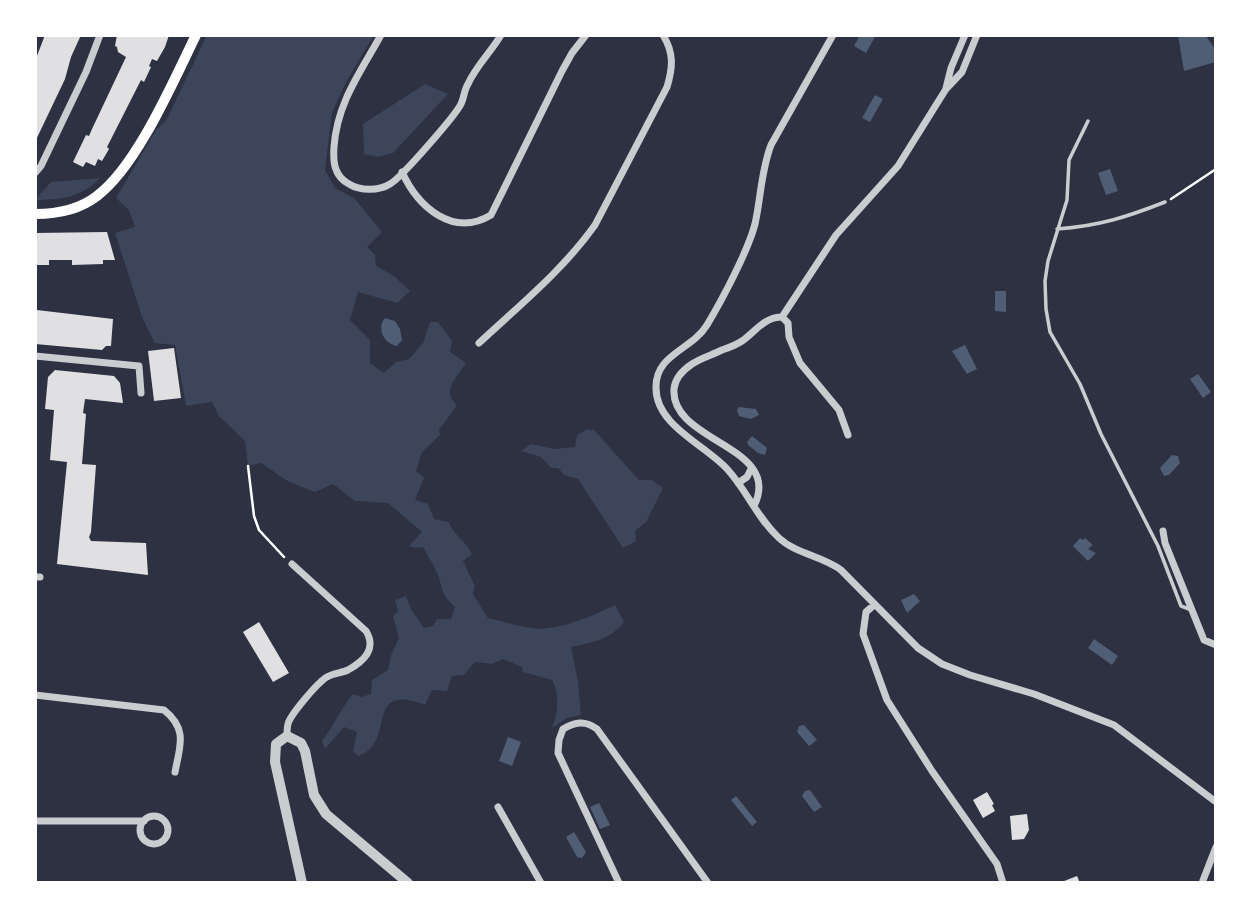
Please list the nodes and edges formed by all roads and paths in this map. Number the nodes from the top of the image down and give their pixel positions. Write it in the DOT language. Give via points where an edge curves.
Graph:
graph roads {
  1 [pos="100,35"];
  2 [pos="196,35"];
  3 [pos="381,35"];
  4 [pos="501,35"];
  5 [pos="586,35"];
  6 [pos="663,35"];
  7 [pos="833,35"];
  8 [pos="965,35"];
  9 [pos="977,35"];
  10 [pos="946,89"];
  11 [pos="1088,121"];
  12 [pos="1216,169"];
  13 [pos="402,172"];
  14 [pos="35,173"];
  15 [pos="1165,202"];
  16 [pos="35,214"];
  17 [pos="1057,229"];
  18 [pos="782,317"];
  19 [pos="479,342"];
  20 [pos="35,356"];
  21 [pos="141,393"];
  22 [pos="848,435"];
  23 [pos="248,466"];
  24 [pos="751,469"];
  25 [pos="738,483"];
  26 [pos="754,506"];
  27 [pos="1163,531"];
  28 [pos="292,564"];
  29 [pos="873,605"];
  30 [pos="1191,610"];
  31 [pos="1216,645"];
  32 [pos="35,695"];
  33 [pos="287,736"];
  34 [pos="175,772"];
  35 [pos="1216,802"];
  36 [pos="498,807"];
  37 [pos="35,821"];
  38 [pos="144,821"];
  39 [pos="1216,847"];
  40 [pos="302,883"];
  41 [pos="408,883"];
  42 [pos="541,883"];
  43 [pos="619,883"];
  44 [pos="708,883"];
  45 [pos="1003,883"];
  46 [pos="1202,883"];
  1 -- 14 [label="street"];
  2 -- 16 [label="main road" via="162,105 120,173 81,205 65,212"];
  3 -- 13 [label="street" via="340,110 335,169 341,180 365,189 391,184"];
  4 -- 13 [label="street" via="467,84 453,116"];
  5 -- 13 [label="street" via="562,71 491,215 478,223 463,224 443,218 421,203"];
  6 -- 19 [label="street" via="671,53 667,87 595,225 559,269"];
  7 -- 25 [label="street" via="771,145 754,225 717,307 705,329 661,365 656,378 661,408 673,424 708,451"];
  8 -- 10 [label="street"];
  9 -- 10 [label="street" via="962,72"];
  10 -- 18 [label="street" via="898,166 836,235"];
  11 -- 17 [label="lane" via="1069,160 1066,200"];
  12 -- 15 [label="path"];
  15 -- 17 [label="lane" via="1122,219"];
  17 -- 30 [label="lane" via="1045,281 1051,332 1158,546 1181,606"];
  18 -- 22 [label="street" via="800,363 839,410"];
  18 -- 24 [label="street" via="772,317 741,342 691,364 674,382 678,410 743,457"];
  20 -- 21 [label="street" via="139,366"];
  23 -- 28 [label="path" via="259,530"];
  24 -- 25 [label="street"];
  24 -- 26 [label="street" via="760,483"];
  25 -- 26 [label="street"];
  26 -- 29 [label="street" via="781,540 831,563"];
  27 -- 30 [label="street"];
  28 -- 33 [label="street" via="366,631 371,646 365,659 327,676 293,715"];
  29 -- 35 [label="street" via="942,664 1114,725"];
  29 -- 45 [label="street" via="866,612 863,634 887,700 987,848"];
  30 -- 31 [label="street" via="1204,640"];
  32 -- 34 [label="street" via="164,710 179,726"];
  33 -- 40 [label="street" via="276,744 275,762"];
  33 -- 41 [label="street" via="306,751 314,795 326,814"];
  36 -- 42 [label="street"];
  37 -- 38 [label="street"];
  39 -- 46 [label="street"];
  43 -- 44 [label="street" via="558,753 563,729 572,723 597,729"];
}
